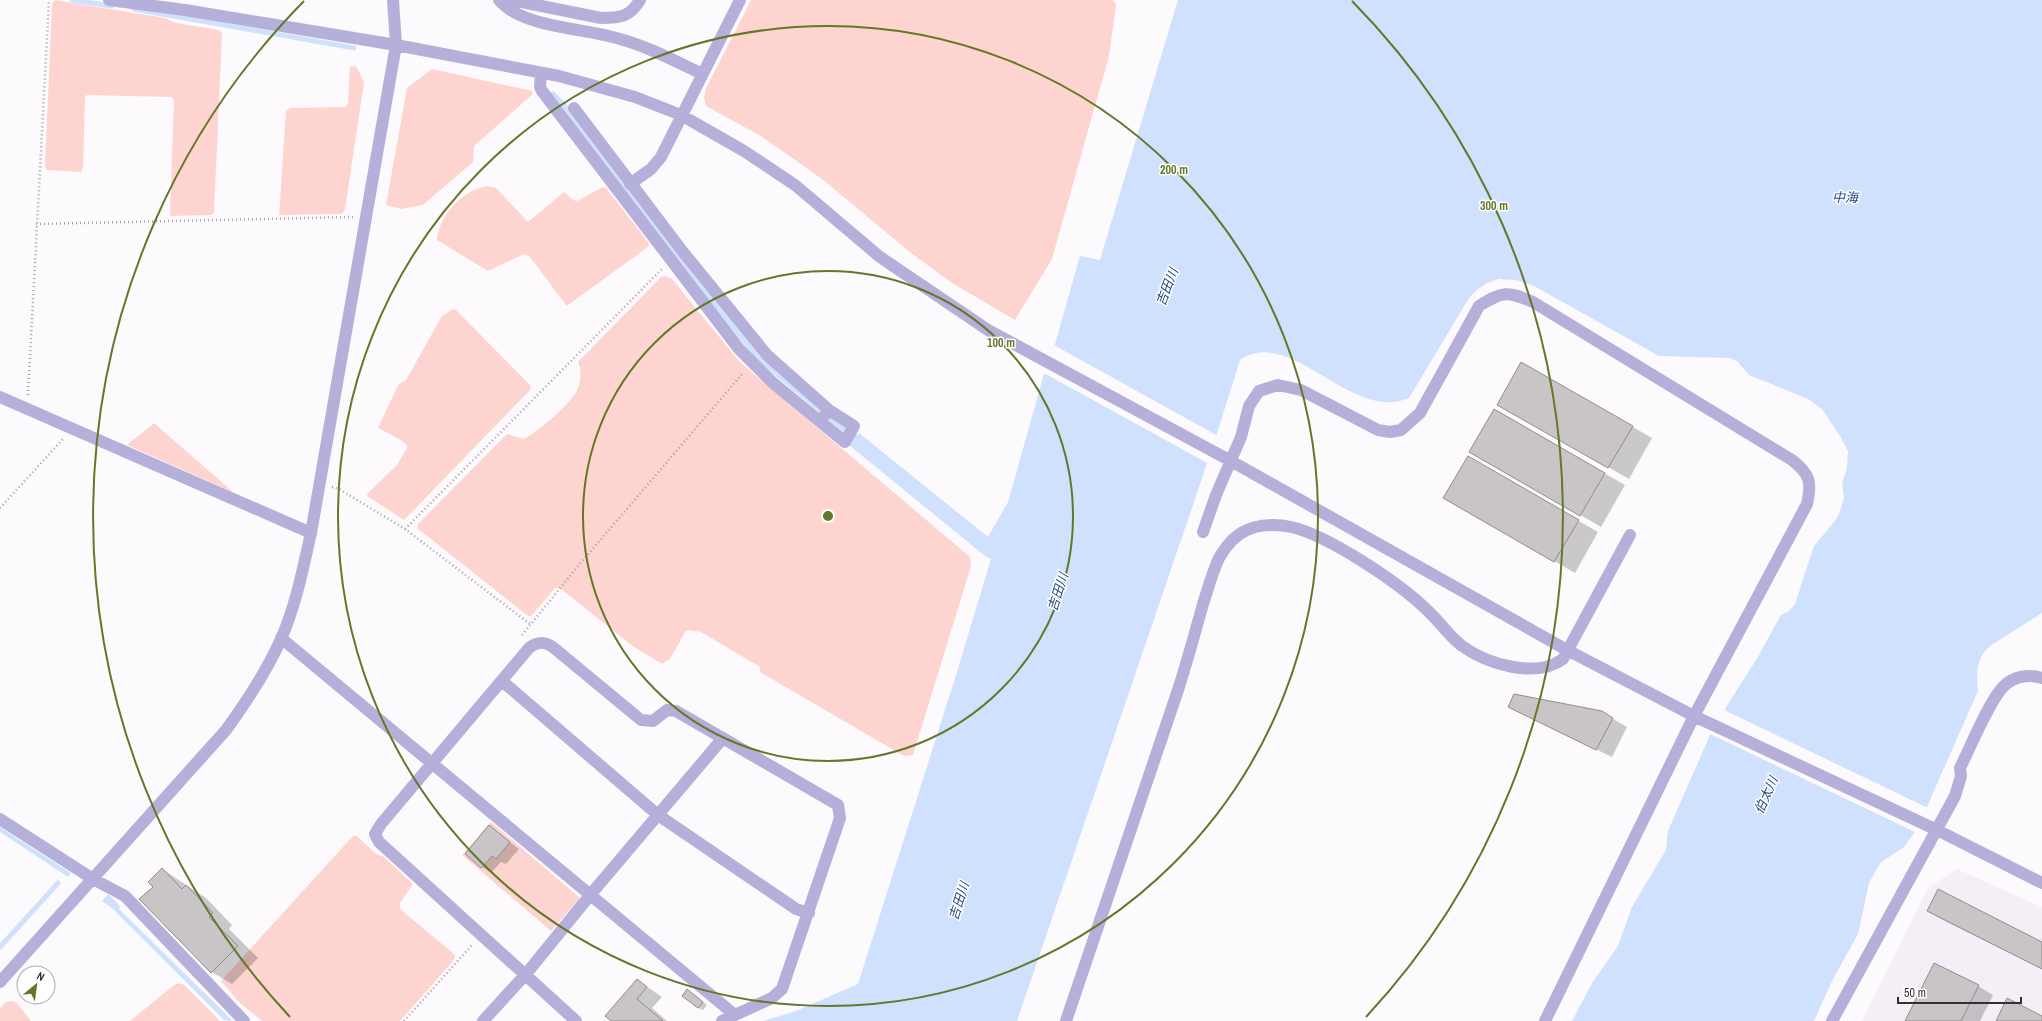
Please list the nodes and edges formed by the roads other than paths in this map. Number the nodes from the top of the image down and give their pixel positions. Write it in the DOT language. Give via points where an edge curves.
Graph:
graph roads {
  1 [pos="109,0"];
  2 [pos="393,0"];
  3 [pos="499,0"];
  4 [pos="512,0"];
  5 [pos="640,0"];
  6 [pos="740,0"];
  7 [pos="396,45"];
  8 [pos="541,73"];
  9 [pos="702,74"];
  10 [pos="574,108"];
  11 [pos="681,115"];
  12 [pos="630,184"];
  13 [pos="683,252"];
  14 [pos="671,261"];
  15 [pos="0,397"];
  16 [pos="825,415"];
  17 [pos="1231,462"];
  18 [pos="1203,532"];
  19 [pos="311,533"];
  20 [pos="1630,535"];
  21 [pos="281,638"];
  22 [pos="1567,650"];
  23 [pos="2042,678"];
  24 [pos="502,681"];
  25 [pos="1694,716"];
  26 [pos="723,738"];
  27 [pos="432,763"];
  28 [pos="658,815"];
  29 [pos="0,819"];
  30 [pos="1938,830"];
  31 [pos="93,879"];
  32 [pos="2042,883"];
  33 [pos="591,894"];
  34 [pos="809,913"];
  35 [pos="526,974"];
  36 [pos="0,982"];
  37 [pos="735,1015"];
  38 [pos="244,1021"];
  39 [pos="483,1021"];
  40 [pos="576,1021"];
  41 [pos="722,1021"];
  42 [pos="1066,1021"];
  43 [pos="1545,1021"];
  44 [pos="1832,1021"];
  1 -- 7 [label="street"];
  2 -- 7 [label="street"];
  3 -- 9 [label="street" via="511,11 523,17 619,38"];
  4 -- 5 [label="street" via="601,18 629,14"];
  6 -- 9 [label="street"];
  7 -- 8 [label="street"];
  7 -- 19 [label="street"];
  8 -- 11 [label="street" via="635,97"];
  8 -- 14 [label="street" via="542,91"];
  9 -- 11 [label="street"];
  10 -- 12 [label="street"];
  11 -- 12 [label="street" via="657,164"];
  11 -- 17 [label="street" via="744,151 795,185 880,256 988,330"];
  12 -- 13 [label="street"];
  13 -- 14 [label="street"];
  13 -- 16 [label="street" via="767,355"];
  14 -- 16 [label="street" via="752,363 773,384"];
  15 -- 19 [label="street"];
  16 -- 16 [label="street" via="845,442 854,426"];
  17 -- 18 [label="street"];
  17 -- 22 [label="street"];
  17 -- 25 [label="street" via="1252,399 1259,391 1278,385 1301,390 1378,430 1401,430 1420,413 1479,306 1493,297 1512,293 1533,302 1792,460 1804,469 1809,480 1807,504"];
  19 -- 21 [label="street" via="300,580"];
  20 -- 22 [label="street"];
  21 -- 27 [label="street"];
  21 -- 31 [label="street" via="247,701 226,730"];
  22 -- 25 [label="street"];
  22 -- 42 [label="street" via="1563,659 1545,667 1514,667 1495,662 1462,646 1410,595 1324,539 1292,527 1276,525 1248,529 1238,535 1229,544 1213,573 1184,672"];
  23 -- 30 [label="street" via="2028,676 2012,680 1997,695 1960,768 1961,776 1955,796"];
  24 -- 26 [label="street" via="529,648 541,642 548,644 641,720 653,721 667,710 676,711"];
  24 -- 27 [label="street"];
  24 -- 28 [label="street"];
  25 -- 30 [label="street"];
  25 -- 43 [label="street"];
  26 -- 28 [label="street"];
  26 -- 34 [label="street" via="838,805 840,818"];
  27 -- 33 [label="street"];
  27 -- 35 [label="street" via="381,824 376,837"];
  28 -- 33 [label="street"];
  28 -- 34 [label="street" via="796,909"];
  29 -- 31 [label="street"];
  30 -- 32 [label="street"];
  30 -- 44 [label="street"];
  31 -- 36 [label="street"];
  31 -- 38 [label="street" via="125,896"];
  33 -- 35 [label="street"];
  33 -- 37 [label="street"];
  34 -- 37 [label="street" via="782,989 776,996"];
  35 -- 39 [label="street"];
  35 -- 40 [label="street"];
  37 -- 41 [label="street"];
}
